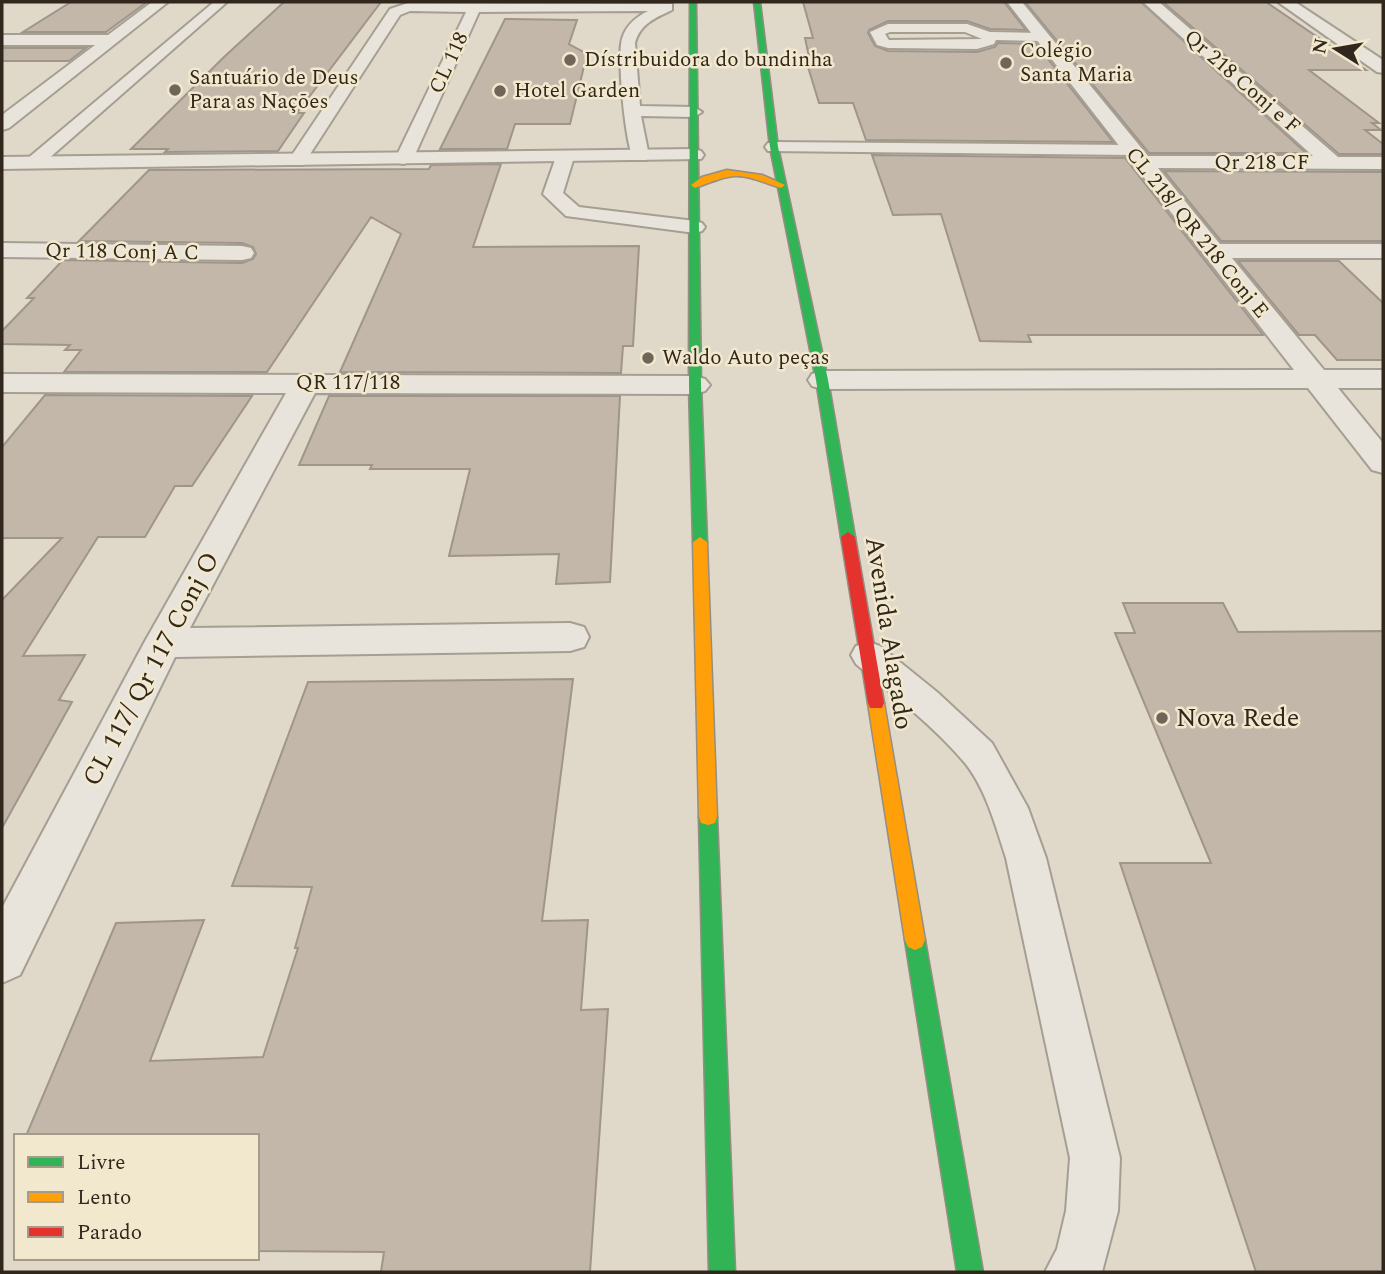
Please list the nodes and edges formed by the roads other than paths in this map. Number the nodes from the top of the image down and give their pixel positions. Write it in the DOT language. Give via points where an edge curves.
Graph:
graph roads {
  1 [pos="161,2"];
  2 [pos="221,2"];
  3 [pos="693,2"];
  4 [pos="1014,2"];
  5 [pos="1150,2"];
  6 [pos="1285,2"];
  7 [pos="756,3"];
  8 [pos="673,4"];
  9 [pos="470,8"];
  10 [pos="988,36"];
  11 [pos="1041,37"];
  12 [pos="2,40"];
  13 [pos="110,40"];
  14 [pos="1383,68"];
  15 [pos="15,93"];
  16 [pos="42,93"];
  17 [pos="632,111"];
  18 [pos="694,112"];
  19 [pos="2,124"];
  20 [pos="700,144"];
  21 [pos="774,147"];
  22 [pos="755,148"];
  23 [pos="640,156"];
  24 [pos="1136,156"];
  25 [pos="565,157"];
  26 [pos="404,159"];
  27 [pos="297,161"];
  28 [pos="2,163"];
  29 [pos="33,163"];
  30 [pos="1334,163"];
  31 [pos="1383,163"];
  32 [pos="781,184"];
  33 [pos="695,185"];
  34 [pos="695,227"];
  35 [pos="2,250"];
  36 [pos="1211,251"];
  37 [pos="1383,251"];
  38 [pos="242,253"];
  39 [pos="1383,379"];
  40 [pos="822,380"];
  41 [pos="1315,380"];
  42 [pos="306,383"];
  43 [pos="695,385"];
  44 [pos="4,386"];
  45 [pos="1383,463"];
  46 [pos="570,637"];
  47 [pos="163,643"];
  48 [pos="868,655"];
  49 [pos="2,958"];
  50 [pos="722,1272"];
  51 [pos="970,1272"];
  52 [pos="1072,1272"];
  1 -- 13 [label="street"];
  2 -- 29 [label="lane"];
  3 -- 18 [label="main road"];
  4 -- 11 [label="street, CL 218/ QR 218 Conj E"];
  5 -- 30 [label="street, Qr 218 Conj e F"];
  6 -- 14 [label="street"];
  7 -- 21 [label="main road, Avenida Alagado"];
  8 -- 9 [label="lane"];
  8 -- 17 [label="lane" via="630,31"];
  9 -- 26 [label="lane, CL 118" via="473,10"];
  9 -- 27 [label="lane, CL 118" via="408,7 395,12"];
  10 -- 10 [label="lane" via="989,41 977,45 897,45 882,42 877,32 888,28 967,28"];
  10 -- 11 [label="lane"];
  11 -- 24 [label="street, CL 218/ QR 218 Conj E"];
  12 -- 13 [label="street"];
  13 -- 16 [label="street"];
  15 -- 16 [label="street"];
  16 -- 19 [label="street"];
  17 -- 18 [label="lane"];
  17 -- 23 [label="lane"];
  18 -- 20 [label="main road"];
  20 -- 23 [label="street"];
  20 -- 33 [label="main road"];
  21 -- 22 [label="main road"];
  21 -- 24 [label="lane"];
  21 -- 32 [label="main road, Avenida Alagado"];
  23 -- 25 [label="street"];
  24 -- 30 [label="street, Qr 218 CF"];
  24 -- 36 [label="street, CL 218/ QR 218 Conj E"];
  25 -- 26 [label="street"];
  25 -- 34 [label="lane" via="553,194 573,212"];
  26 -- 27 [label="street"];
  27 -- 29 [label="street"];
  28 -- 29 [label="street"];
  30 -- 31 [label="street, Qr 218 CF"];
  32 -- 33 [label="main road" via="736,171 708,176"];
  32 -- 40 [label="main road, Avenida Alagado"];
  33 -- 34 [label="main road"];
  34 -- 43 [label="main road"];
  35 -- 38 [label="street, Qr 118 Conj A C"];
  36 -- 37 [label="street"];
  36 -- 41 [label="street, CL 218/ QR 218 Conj E"];
  39 -- 41 [label="street"];
  40 -- 41 [label="street"];
  40 -- 48 [label="main road, Avenida Alagado"];
  41 -- 45 [label="street, CL 218/ QR 218 Conj E"];
  42 -- 43 [label="street, QR 117/118"];
  42 -- 44 [label="street, QR 117/118"];
  42 -- 47 [label="street, CL 117/ Qr 117 Conj O"];
  43 -- 50 [label="main road"];
  46 -- 47 [label="street"];
  47 -- 49 [label="street, CL 117/ Qr 117 Conj O"];
  48 -- 51 [label="main road, Avenida Alagado"];
  48 -- 52 [label="lane" via="979,754 1009,808 1026,858 1095,1158 1092,1211 1080,1262"];
}
